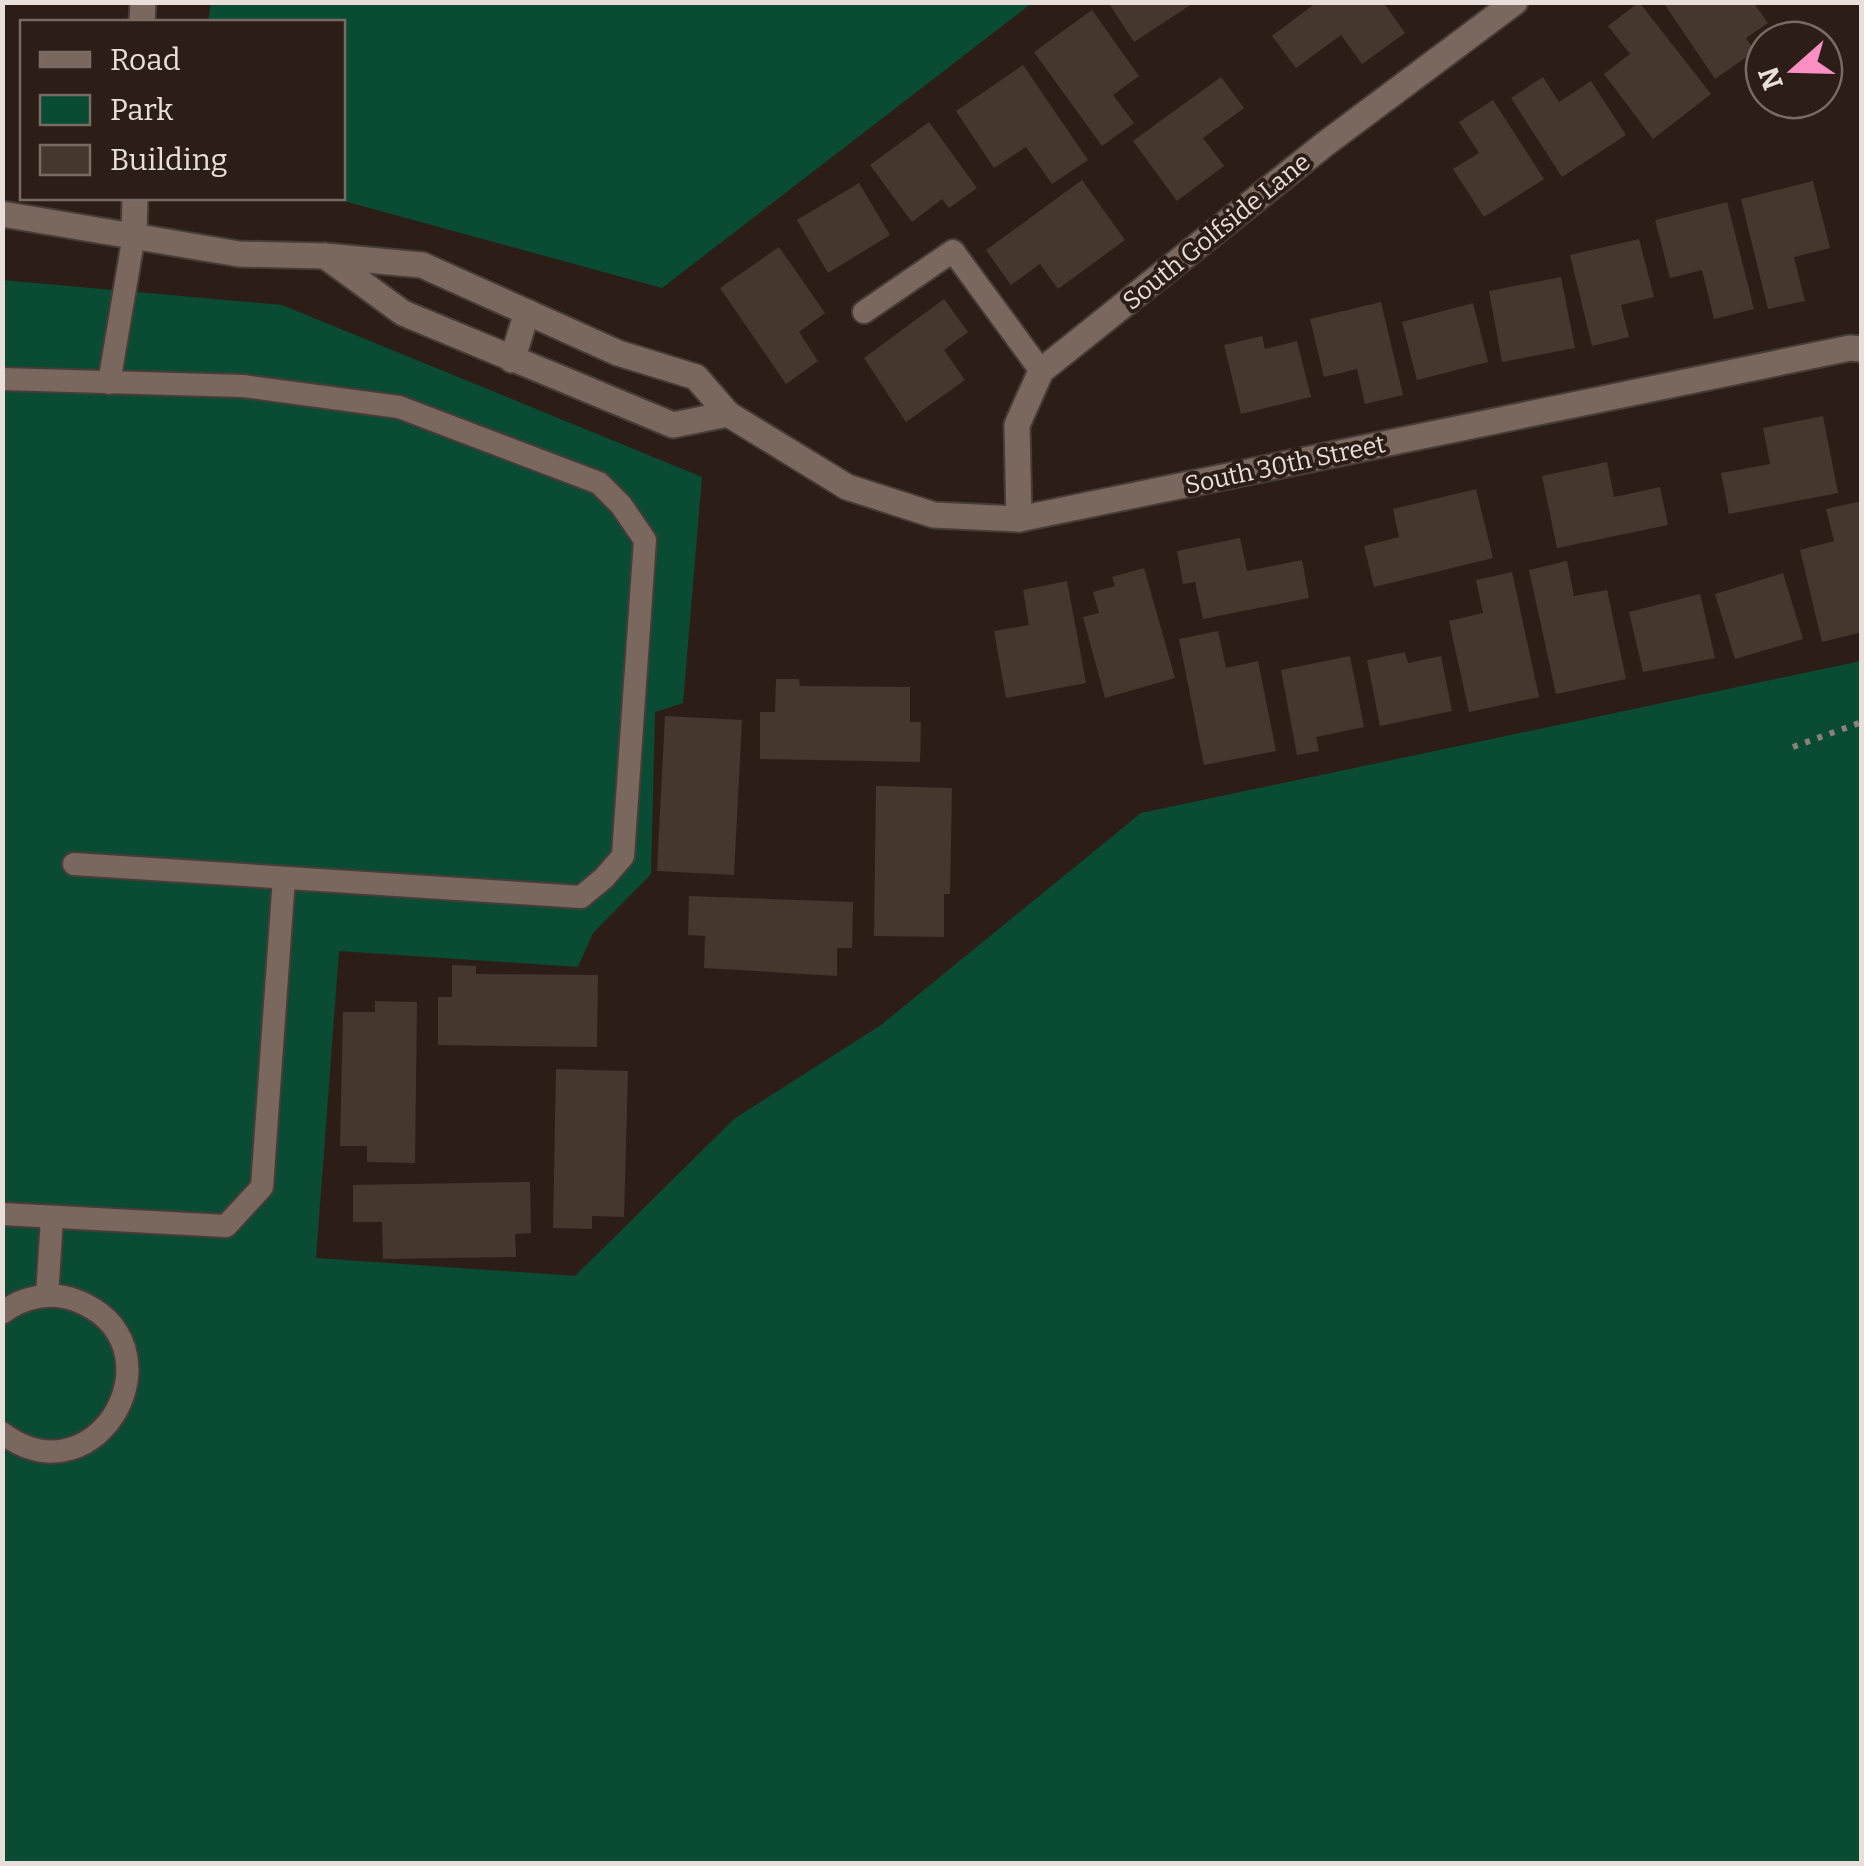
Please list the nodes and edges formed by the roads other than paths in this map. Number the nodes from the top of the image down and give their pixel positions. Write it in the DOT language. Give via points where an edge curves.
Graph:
graph roads {
  1 [pos="1515,2"];
  2 [pos="135,200"];
  3 [pos="2,214"];
  4 [pos="134,234"];
  5 [pos="325,256"];
  6 [pos="527,312"];
  7 [pos="864,312"];
  8 [pos="1862,348"];
  9 [pos="512,360"];
  10 [pos="1042,372"];
  11 [pos="2,378"];
  12 [pos="110,383"];
  13 [pos="728,414"];
  14 [pos="1019,519"];
  15 [pos="74,864"];
  16 [pos="284,878"];
  17 [pos="2,1214"];
  18 [pos="52,1218"];
  19 [pos="47,1296"];
  20 [pos="2,1313"];
  21 [pos="2,1433"];
  1 -- 10 [label="street, South Golfside Lane" via="1325,144"];
  2 -- 4 [label="street"];
  3 -- 4 [label="street, South 30th Street"];
  4 -- 5 [label="street, South 30th Street" via="238,254"];
  4 -- 12 [label="lane"];
  5 -- 6 [label="street, South 30th Street" via="422,265"];
  5 -- 9 [label="street" via="403,313"];
  6 -- 9 [label="street"];
  6 -- 13 [label="street, South 30th Street" via="696,378"];
  7 -- 10 [label="lane" via="953,251"];
  8 -- 14 [label="street, South 30th Street"];
  9 -- 13 [label="street" via="674,425"];
  10 -- 14 [label="street, South Golfside Lane" via="1017,425"];
  11 -- 12 [label="lane"];
  12 -- 16 [label="lane" via="243,386 399,407 599,482 645,540 623,856 604,878 581,896"];
  13 -- 14 [label="street, South 30th Street" via="847,487 934,514"];
  15 -- 16 [label="lane"];
  16 -- 18 [label="lane" via="262,1187 226,1226"];
  17 -- 18 [label="lane"];
  18 -- 19 [label="lane"];
  19 -- 20 [label="lane"];
  19 -- 21 [label="lane" via="90,1306 114,1329 127,1359 123,1402 97,1436 78,1446 36,1449"];
}
